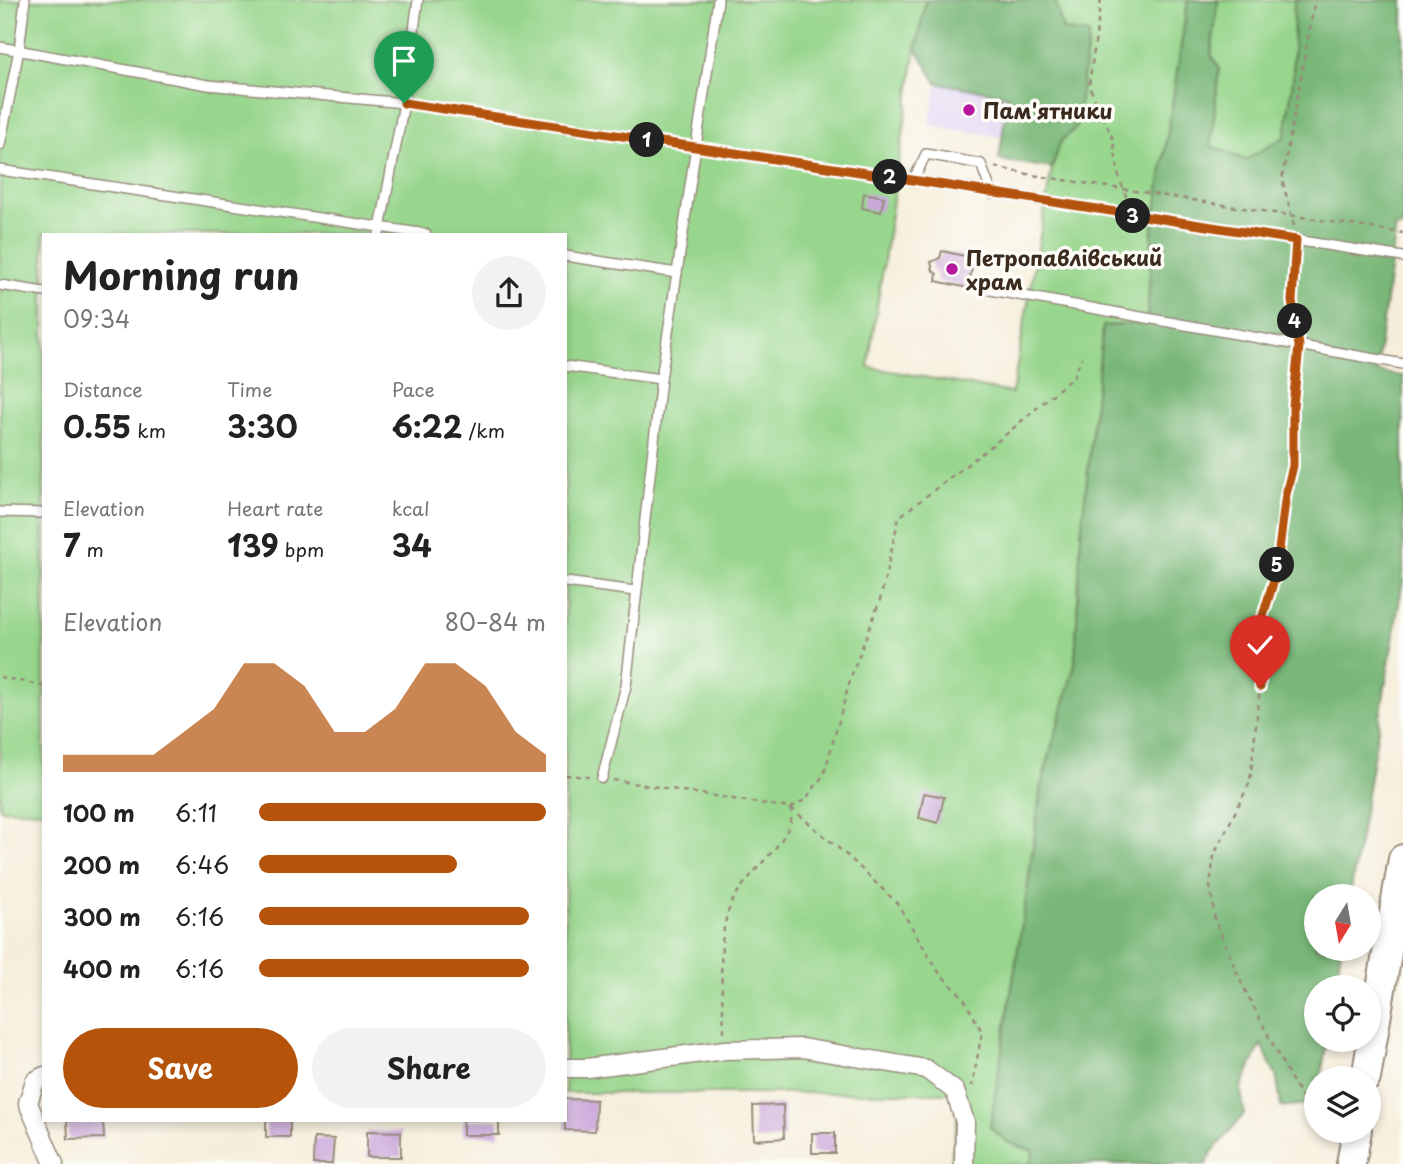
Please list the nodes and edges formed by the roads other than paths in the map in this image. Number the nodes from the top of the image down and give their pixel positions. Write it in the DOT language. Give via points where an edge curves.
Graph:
graph roads {
  1 [pos="26,0"];
  2 [pos="418,0"];
  3 [pos="718,0"];
  4 [pos="0,47"];
  5 [pos="19,50"];
  6 [pos="404,103"];
  7 [pos="0,145"];
  8 [pos="695,148"];
  9 [pos="0,170"];
  10 [pos="913,181"];
  11 [pos="992,194"];
  12 [pos="380,231"];
  13 [pos="411,233"];
  14 [pos="567,256"];
  15 [pos="1403,257"];
  16 [pos="677,273"];
  17 [pos="0,285"];
  18 [pos="985,289"];
  19 [pos="42,292"];
  20 [pos="1403,365"];
  21 [pos="567,366"];
  22 [pos="661,379"];
  23 [pos="0,512"];
  24 [pos="42,513"];
  25 [pos="567,582"];
  26 [pos="635,591"];
  27 [pos="602,778"];
  28 [pos="1403,859"];
  29 [pos="1368,1066"];
  30 [pos="567,1068"];
  31 [pos="42,1077"];
  32 [pos="1355,1143"];
  33 [pos="54,1164"];
  34 [pos="964,1164"];
  35 [pos="1351,1164"];
  1 -- 5 [label="lane"];
  2 -- 6 [label="lane"];
  3 -- 8 [label="lane"];
  4 -- 5 [label="lane"];
  5 -- 6 [label="lane" via="208,85"];
  5 -- 7 [label="lane"];
  6 -- 8 [label="lane"];
  6 -- 12 [label="lane"];
  8 -- 10 [label="lane"];
  8 -- 16 [label="lane"];
  9 -- 12 [label="lane"];
  10 -- 11 [label="lane"];
  10 -- 11 [label="lane" via="926,154 981,164"];
  11 -- 15 [label="lane"];
  12 -- 13 [label="lane"];
  14 -- 16 [label="lane"];
  16 -- 22 [label="lane"];
  17 -- 19 [label="lane"];
  18 -- 20 [label="lane"];
  21 -- 22 [label="lane"];
  22 -- 26 [label="lane"];
  23 -- 24 [label="lane"];
  25 -- 26 [label="lane"];
  26 -- 27 [label="lane" via="626,686"];
  28 -- 29 [label="main road"];
  30 -- 34 [label="street" via="725,1050 802,1048 926,1069 955,1091 965,1122"];
  31 -- 33 [label="street" via="35,1081 28,1103"];
  32 -- 35 [label="main road"];
}
